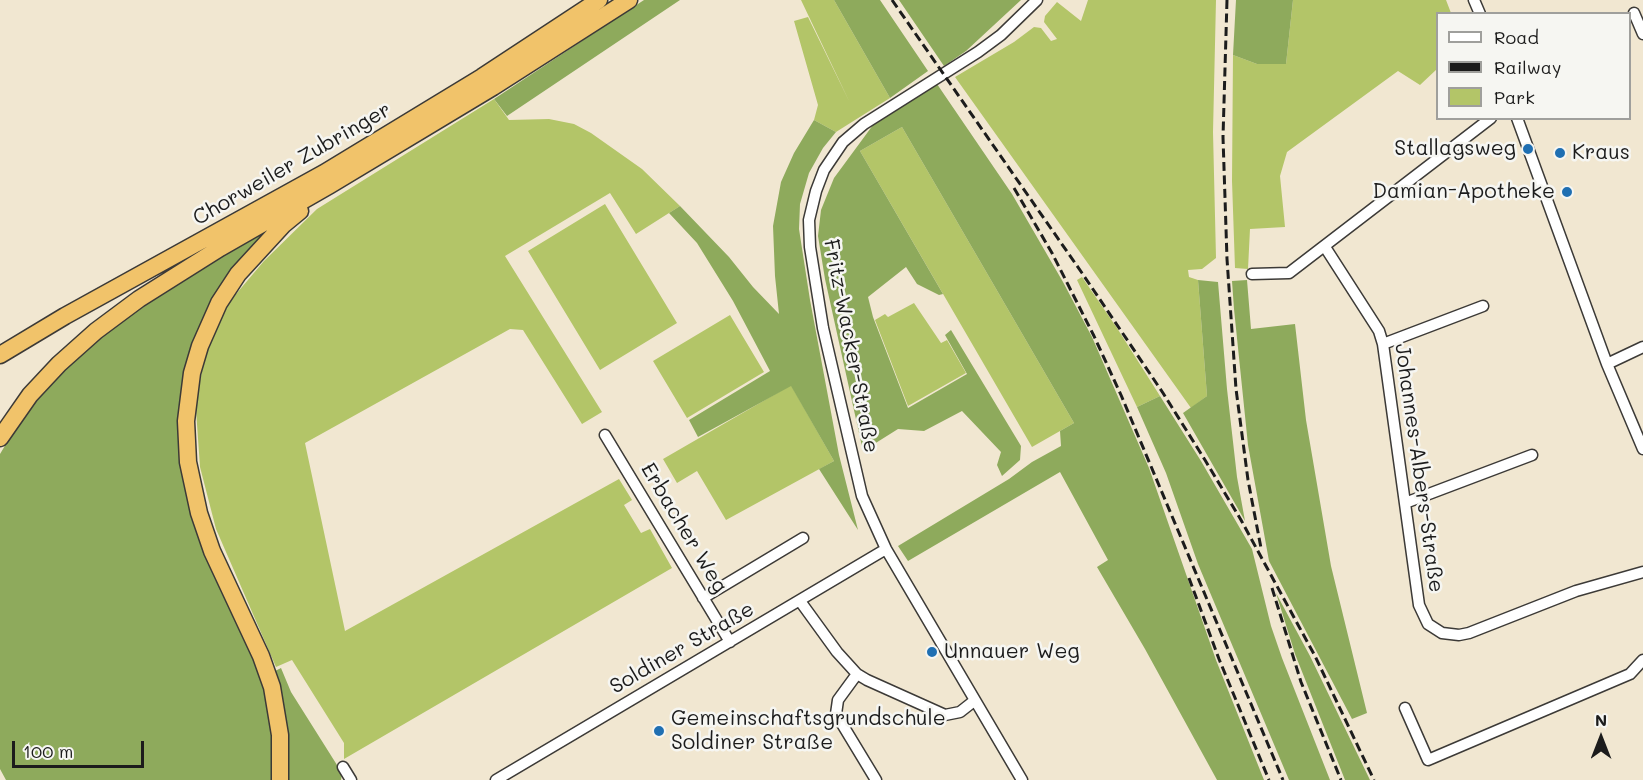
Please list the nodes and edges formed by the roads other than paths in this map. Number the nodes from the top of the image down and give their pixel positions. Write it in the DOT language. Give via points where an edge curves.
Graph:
graph roads {
  1 [pos="599,0"];
  2 [pos="629,0"];
  3 [pos="1036,0"];
  4 [pos="1636,12"];
  5 [pos="1643,34"];
  6 [pos="1488,120"];
  7 [pos="1518,120"];
  8 [pos="330,185"];
  9 [pos="1325,247"];
  10 [pos="1252,274"];
  11 [pos="1483,306"];
  12 [pos="1383,344"];
  13 [pos="1643,347"];
  14 [pos="0,355"];
  15 [pos="1607,364"];
  16 [pos="605,435"];
  17 [pos="0,438"];
  18 [pos="1643,449"];
  19 [pos="1532,455"];
  20 [pos="1405,503"];
  21 [pos="803,538"];
  22 [pos="886,549"];
  23 [pos="1643,572"];
  24 [pos="703,598"];
  25 [pos="800,601"];
  26 [pos="730,642"];
  27 [pos="1643,660"];
  28 [pos="857,674"];
  29 [pos="974,701"];
  30 [pos="1405,708"];
  31 [pos="343,767"];
  32 [pos="509,777"];
  33 [pos="280,780"];
  34 [pos="351,780"];
  35 [pos="496,780"];
  36 [pos="876,780"];
  37 [pos="1022,780"];
  1 -- 14 [label="highway, Chorweiler Zubringer" via="324,173"];
  2 -- 8 [label="highway, Chorweiler Zubringer"];
  3 -- 22 [label="street, Fritz-Wacker-Straße" via="978,52 864,124 843,142 824,170 816,191 809,220 810,247 824,328 862,496"];
  4 -- 5 [label="street"];
  6 -- 9 [label="street"];
  7 -- 15 [label="street"];
  8 -- 17 [label="highway, Chorweiler Zubringer" via="220,248 114,317 59,364 15,414"];
  8 -- 33 [label="highway, Chorweiler Zubringer" via="283,225 238,274 219,303 200,346 187,401 191,483 213,551 268,673 279,720"];
  9 -- 10 [label="street" via="1289,273"];
  9 -- 12 [label="street, Johannes-Albers-Straße" via="1379,331"];
  11 -- 12 [label="street"];
  12 -- 20 [label="street, Johannes-Albers-Straße"];
  13 -- 15 [label="street"];
  15 -- 18 [label="street"];
  16 -- 24 [label="street, Erbacher Weg"];
  19 -- 20 [label="street"];
  20 -- 23 [label="street, Johannes-Albers-Straße" via="1419,605 1428,624 1442,633 1469,633 1581,590"];
  21 -- 24 [label="street"];
  22 -- 25 [label="street, Soldiner Straße"];
  22 -- 29 [label="street"];
  24 -- 26 [label="street, Erbacher Weg"];
  25 -- 26 [label="street, Soldiner Straße"];
  25 -- 28 [label="street"];
  26 -- 32 [label="street, Soldiner Straße"];
  27 -- 30 [label="street" via="1630,674 1428,760"];
  28 -- 29 [label="street" via="945,715 960,712"];
  28 -- 36 [label="street" via="838,700 836,714"];
  29 -- 37 [label="street"];
  31 -- 34 [label="street"];
  32 -- 35 [label="street, Soldiner Straße"];
}
